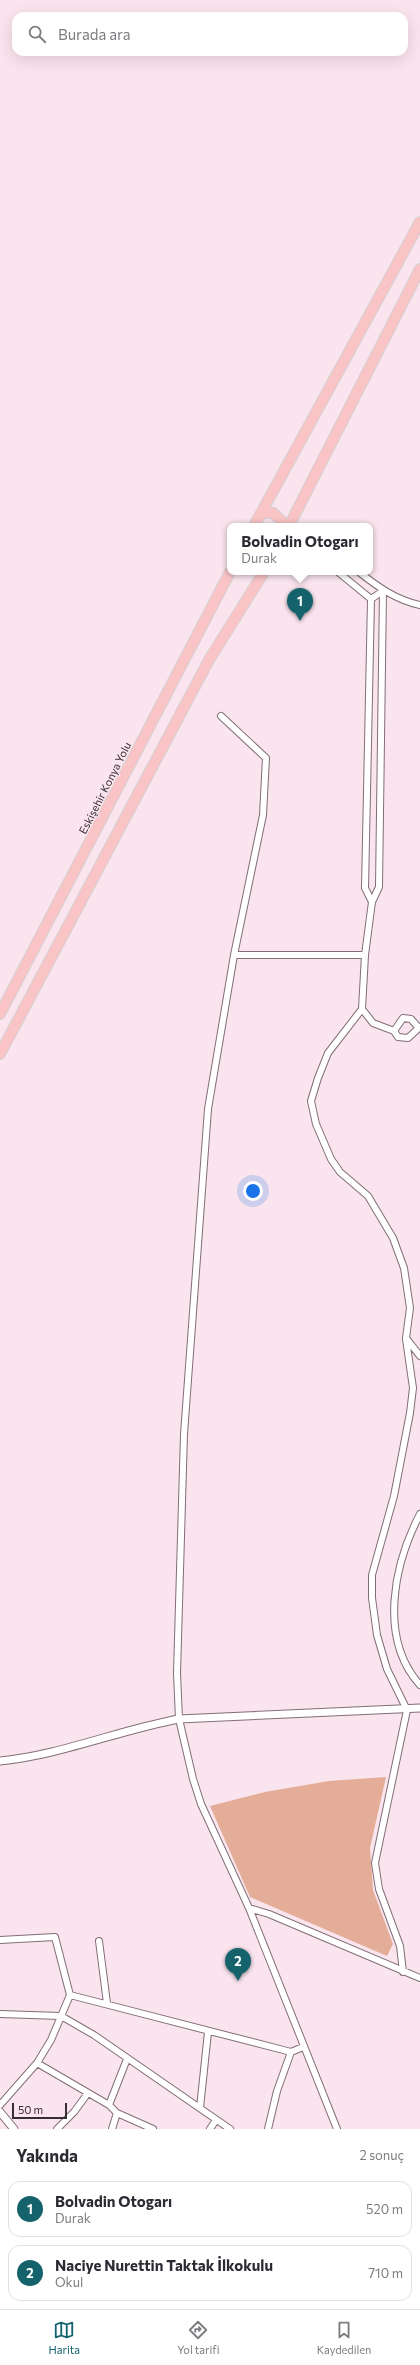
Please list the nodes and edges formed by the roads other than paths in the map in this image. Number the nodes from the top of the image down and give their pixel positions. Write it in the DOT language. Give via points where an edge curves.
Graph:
graph roads {
  1 [pos="420,222"];
  2 [pos="420,269"];
  3 [pos="257,520"];
  4 [pos="285,523"];
  5 [pos="290,523"];
  6 [pos="228,575"];
  7 [pos="262,575"];
  8 [pos="342,575"];
  9 [pos="363,575"];
  10 [pos="383,591"];
  11 [pos="372,599"];
  12 [pos="420,605"];
  13 [pos="221,716"];
  14 [pos="372,902"];
  15 [pos="234,955"];
  16 [pos="365,955"];
  17 [pos="362,1009"];
  18 [pos="0,1014"];
  19 [pos="419,1027"];
  20 [pos="394,1031"];
  21 [pos="0,1054"];
  22 [pos="406,1338"];
  23 [pos="420,1356"];
  24 [pos="420,1514"];
  25 [pos="420,1685"];
  26 [pos="420,1708"];
  27 [pos="407,1710"];
  28 [pos="179,1719"];
  29 [pos="0,1761"];
  30 [pos="249,1908"];
  31 [pos="0,1940"];
  32 [pos="99,1941"];
  33 [pos="403,1972"];
  34 [pos="420,1978"];
  35 [pos="70,1995"];
  36 [pos="107,2003"];
  37 [pos="0,2014"];
  38 [pos="61,2016"];
  39 [pos="208,2032"];
  40 [pos="303,2047"];
  41 [pos="291,2052"];
  42 [pos="127,2059"];
  43 [pos="37,2063"];
  44 [pos="88,2093"];
  45 [pos="108,2104"];
  46 [pos="0,2105"];
  47 [pos="200,2108"];
  48 [pos="0,2112"];
  49 [pos="116,2113"];
  50 [pos="216,2120"];
  51 [pos="14,2129"];
  52 [pos="57,2129"];
  53 [pos="112,2129"];
  54 [pos="153,2129"];
  55 [pos="210,2129"];
  56 [pos="230,2129"];
  57 [pos="268,2129"];
  58 [pos="338,2129"];
  1 -- 3 [label="highway"];
  2 -- 5 [label="highway"];
  3 -- 4 [label="highway" via="273,513"];
  6 -- 18 [label="highway, Eskişehir Konya Yolu"];
  7 -- 21 [label="highway" via="209,660"];
  8 -- 11 [label="street"];
  9 -- 10 [label="street"];
  10 -- 11 [label="street"];
  10 -- 12 [label="street"];
  10 -- 14 [label="street" via="379,887"];
  11 -- 14 [label="street" via="365,888"];
  13 -- 15 [label="street" via="266,758 263,815"];
  14 -- 16 [label="street"];
  15 -- 16 [label="street"];
  15 -- 28 [label="street" via="208,1109 198,1217 184,1434 177,1673"];
  16 -- 17 [label="street"];
  17 -- 20 [label="street" via="373,1023"];
  17 -- 22 [label="street" via="328,1053 311,1102 316,1124 331,1160 340,1172 368,1196 393,1238 404,1268 410,1308"];
  19 -- 20 [label="street" via="408,1038 398,1037"];
  19 -- 20 [label="street" via="411,1019 403,1018"];
  22 -- 23 [label="street"];
  22 -- 27 [label="street" via="413,1388 410,1413 394,1496 372,1575 372,1598 377,1635 388,1669"];
  24 -- 25 [label="street" via="405,1546 394,1591 397,1638 412,1676"];
  26 -- 27 [label="street"];
  27 -- 28 [label="street"];
  27 -- 33 [label="street" via="375,1863 379,1889 400,1946"];
  28 -- 29 [label="street" via="24,1759"];
  28 -- 30 [label="street" via="201,1804"];
  30 -- 33 [label="street" via="269,1914"];
  30 -- 40 [label="street"];
  31 -- 35 [label="street" via="56,1937"];
  32 -- 36 [label="street"];
  33 -- 34 [label="street"];
  35 -- 36 [label="street"];
  35 -- 38 [label="street"];
  36 -- 39 [label="street"];
  37 -- 38 [label="street"];
  38 -- 42 [label="street" via="94,2035"];
  38 -- 43 [label="street" via="51,2040"];
  39 -- 41 [label="street"];
  39 -- 47 [label="street"];
  40 -- 41 [label="street"];
  40 -- 58 [label="street"];
  41 -- 57 [label="street" via="276,2091"];
  42 -- 45 [label="street"];
  42 -- 47 [label="street"];
  43 -- 44 [label="street"];
  43 -- 46 [label="street"];
  44 -- 45 [label="street"];
  44 -- 52 [label="street"];
  45 -- 49 [label="street"];
  47 -- 50 [label="street"];
  48 -- 51 [label="street"];
  49 -- 53 [label="street"];
  49 -- 54 [label="street"];
  50 -- 55 [label="street"];
  50 -- 56 [label="street"];
}
